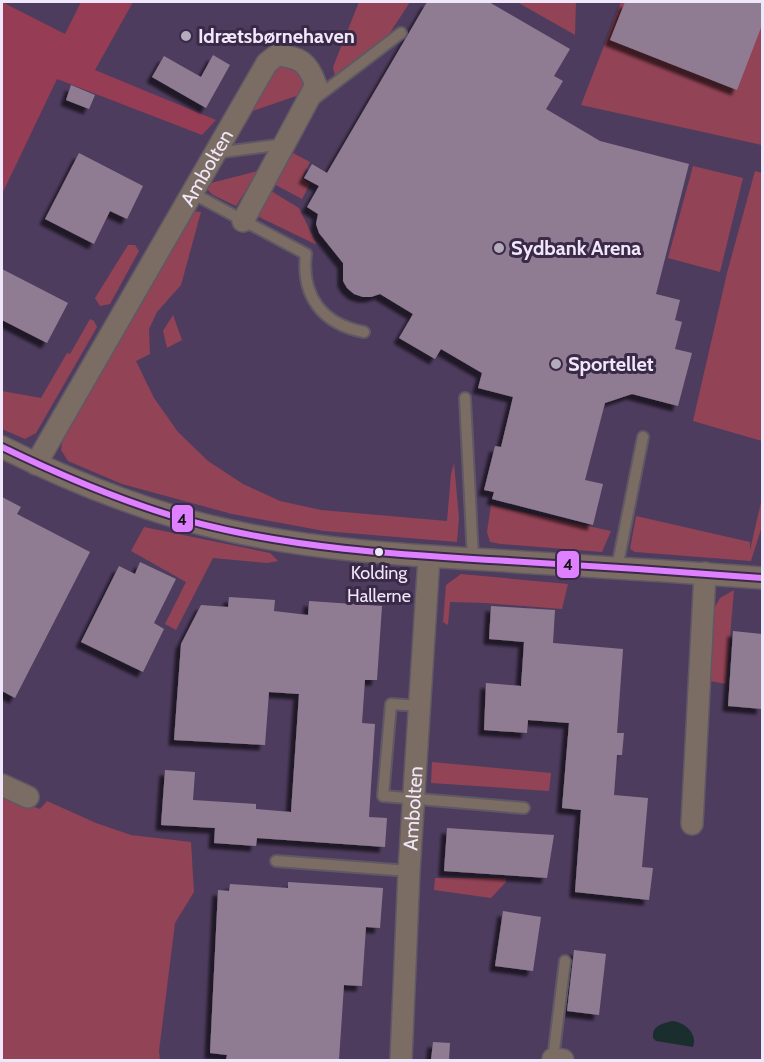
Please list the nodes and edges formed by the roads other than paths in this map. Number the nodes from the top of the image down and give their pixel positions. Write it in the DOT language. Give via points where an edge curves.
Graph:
graph roads {
  1 [pos="401,33"];
  2 [pos="306,106"];
  3 [pos="285,144"];
  4 [pos="215,153"];
  5 [pos="192,193"];
  6 [pos="243,221"];
  7 [pos="364,332"];
  8 [pos="465,398"];
  9 [pos="643,437"];
  10 [pos="2,447"];
  11 [pos="36,464"];
  12 [pos="429,557"];
  13 [pos="472,560"];
  14 [pos="617,568"];
  15 [pos="705,573"];
  16 [pos="762,578"];
  17 [pos="420,706"];
  18 [pos="2,784"];
  19 [pos="28,797"];
  20 [pos="414,798"];
  21 [pos="524,808"];
  22 [pos="692,824"];
  23 [pos="276,861"];
  24 [pos="409,871"];
  25 [pos="565,961"];
  26 [pos="401,1060"];
  27 [pos="558,1060"];
  1 -- 2 [label="lane"];
  2 -- 3 [label="street, Ambolten"];
  2 -- 4 [label="street, Ambolten" via="316,85 310,68 294,56 277,55 267,63"];
  3 -- 4 [label="lane"];
  3 -- 6 [label="street, Ambolten"];
  4 -- 5 [label="street, Ambolten"];
  5 -- 6 [label="lane"];
  5 -- 11 [label="street, Ambolten"];
  6 -- 7 [label="lane" via="306,254 306,280 315,302 340,325"];
  8 -- 13 [label="lane"];
  9 -- 14 [label="lane"];
  10 -- 11 [label="street"];
  11 -- 12 [label="street" via="138,505 229,531 337,549"];
  12 -- 13 [label="street"];
  12 -- 17 [label="street, Ambolten"];
  13 -- 14 [label="street"];
  14 -- 15 [label="street"];
  15 -- 16 [label="street"];
  15 -- 22 [label="street"];
  17 -- 20 [label="street, Ambolten"];
  17 -- 20 [label="lane" via="391,705 383,796"];
  18 -- 19 [label="street"];
  20 -- 21 [label="lane"];
  20 -- 24 [label="street, Ambolten"];
  23 -- 24 [label="lane"];
  24 -- 26 [label="street, Ambolten"];
  25 -- 27 [label="lane"];
}
